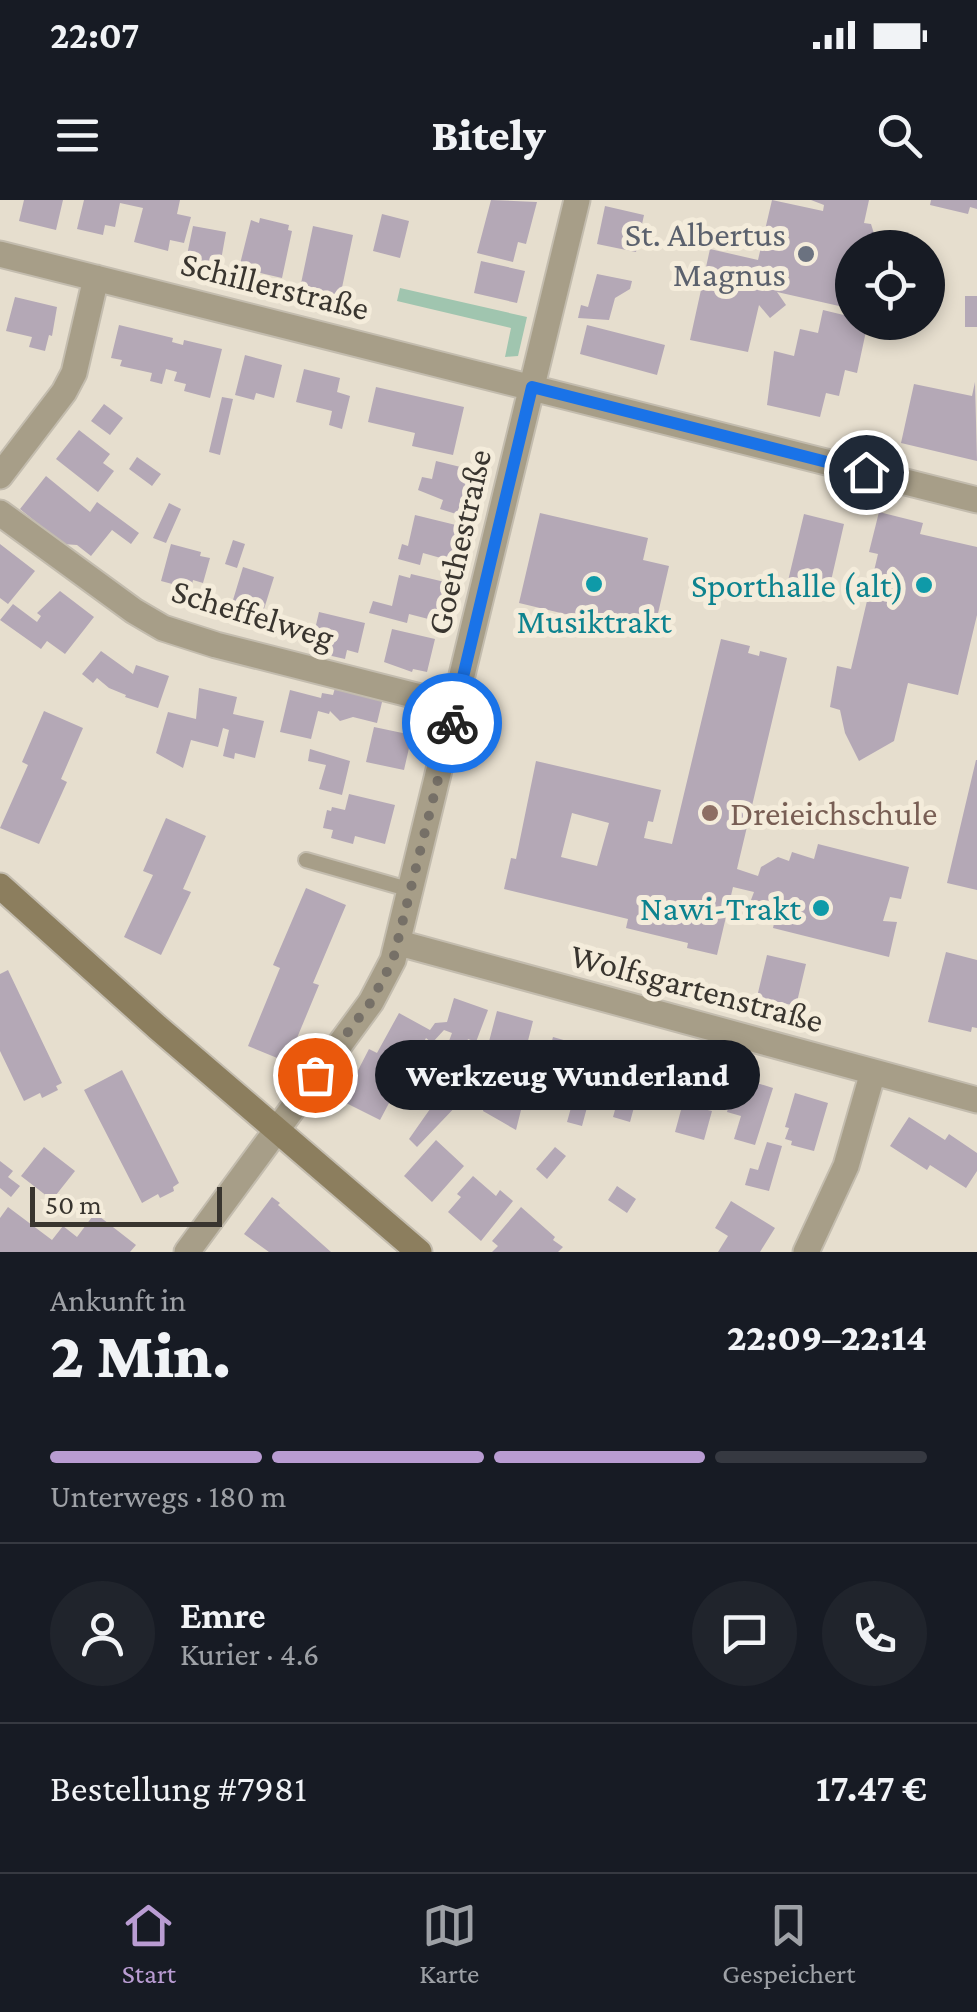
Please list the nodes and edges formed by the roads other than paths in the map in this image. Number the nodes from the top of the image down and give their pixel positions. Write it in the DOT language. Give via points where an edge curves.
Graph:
graph roads {
  1 [pos="578,200"];
  2 [pos="0,254"];
  3 [pos="96,278"];
  4 [pos="532,387"];
  5 [pos="0,476"];
  6 [pos="977,500"];
  7 [pos="0,514"];
  8 [pos="456,706"];
  9 [pos="306,860"];
  10 [pos="0,886"];
  11 [pos="411,890"];
  12 [pos="398,942"];
  13 [pos="873,1072"];
  14 [pos="977,1100"];
  15 [pos="274,1130"];
  16 [pos="187,1252"];
  17 [pos="419,1252"];
  18 [pos="806,1252"];
  1 -- 4 [label="street, Goethestraße"];
  2 -- 3 [label="street, Schillerstraße"];
  3 -- 4 [label="street, Schillerstraße"];
  3 -- 5 [label="street" via="74,373"];
  4 -- 6 [label="street, Schillerstraße"];
  4 -- 8 [label="street, Goethestraße"];
  7 -- 8 [label="street, Scheffelweg" via="163,628"];
  8 -- 11 [label="street, Goethestraße"];
  9 -- 11 [label="lane"];
  10 -- 15 [label="main road"];
  11 -- 12 [label="street, Goethestraße"];
  12 -- 13 [label="street, Wolfsgartenstraße"];
  12 -- 15 [label="street, Goethestraße" via="371,1002"];
  13 -- 14 [label="street, Wolfsgartenstraße"];
  13 -- 18 [label="street" via="846,1166"];
  15 -- 16 [label="street, Goethestraße"];
  15 -- 17 [label="main road"];
}
